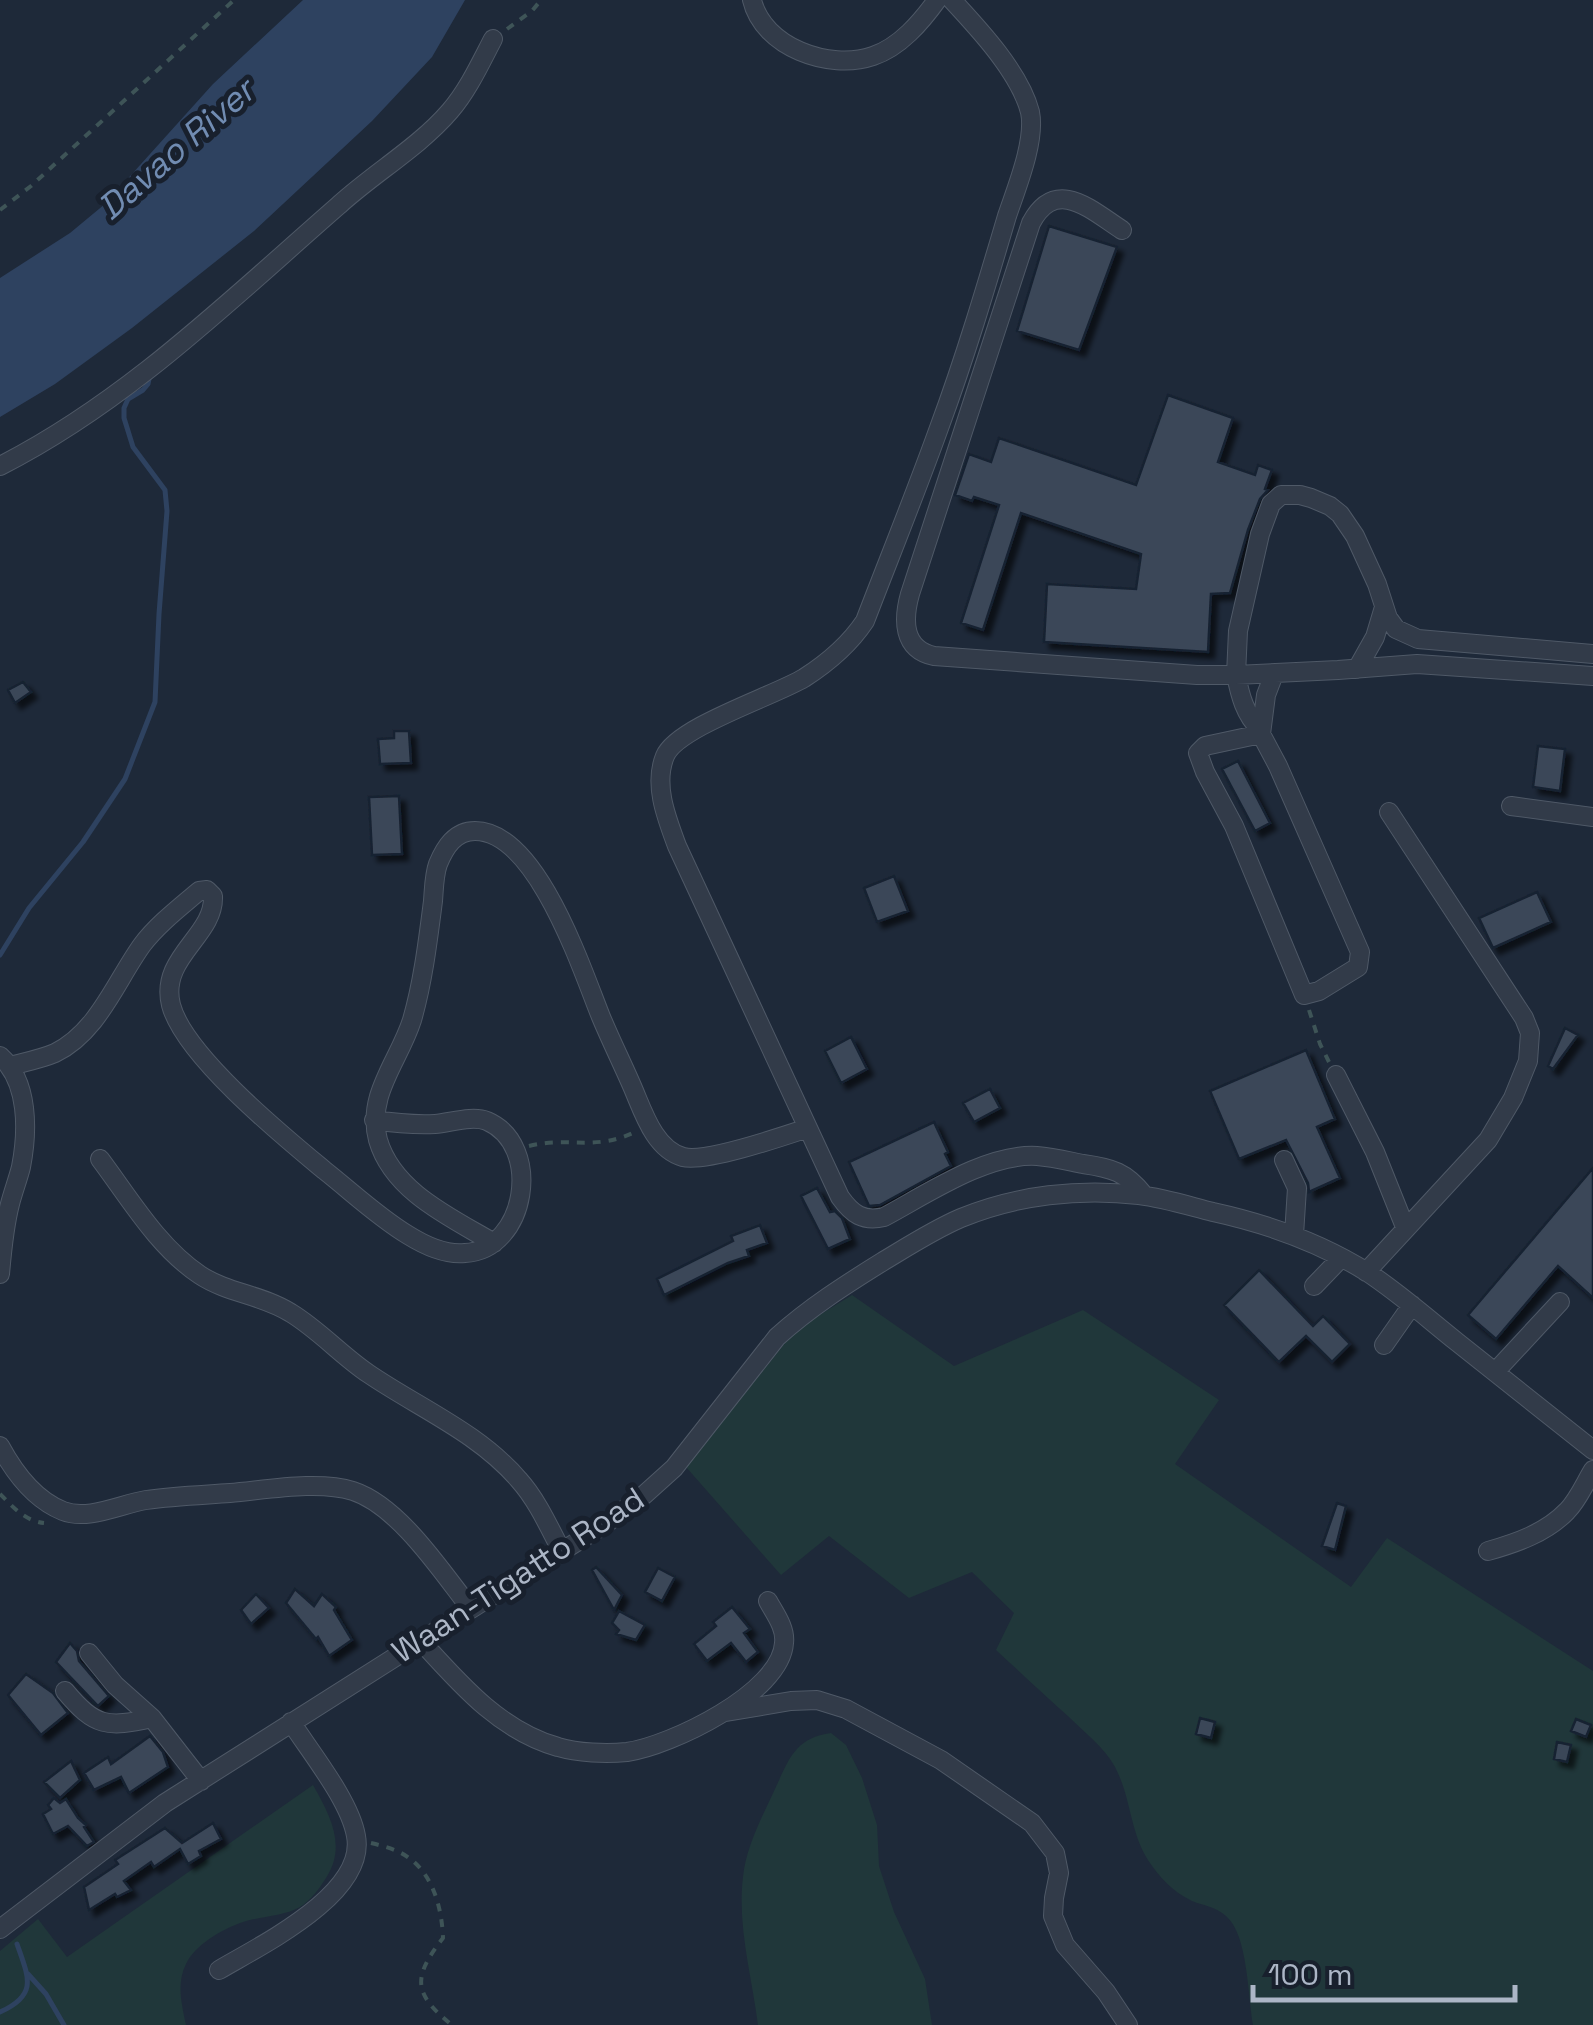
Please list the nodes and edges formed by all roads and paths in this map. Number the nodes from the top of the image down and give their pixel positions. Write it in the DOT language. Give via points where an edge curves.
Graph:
graph roads {
  1 [pos="234,0"];
  2 [pos="542,0"];
  3 [pos="752,0"];
  4 [pos="937,0"];
  5 [pos="952,0"];
  6 [pos="492,39"];
  7 [pos="0,210"];
  8 [pos="1122,230"];
  9 [pos="0,466"];
  10 [pos="1384,607"];
  11 [pos="1418,639"];
  12 [pos="1593,654"];
  13 [pos="1416,664"];
  14 [pos="1357,669"];
  15 [pos="1236,674"];
  16 [pos="1274,674"];
  17 [pos="1593,676"];
  18 [pos="1260,731"];
  19 [pos="1512,806"];
  20 [pos="1389,812"];
  21 [pos="1593,817"];
  22 [pos="1304,995"];
  23 [pos="5,1061"];
  24 [pos="1336,1075"];
  25 [pos="374,1120"];
  26 [pos="650,1124"];
  27 [pos="808,1128"];
  28 [pos="515,1150"];
  29 [pos="100,1159"];
  30 [pos="1284,1160"];
  31 [pos="1144,1195"];
  32 [pos="1405,1228"];
  33 [pos="1294,1235"];
  34 [pos="494,1243"];
  35 [pos="1341,1258"];
  36 [pos="1366,1272"];
  37 [pos="0,1274"];
  38 [pos="1314,1286"];
  39 [pos="1560,1302"];
  40 [pos="1412,1305"];
  41 [pos="1384,1345"];
  42 [pos="1495,1372"];
  43 [pos="0,1446"];
  44 [pos="1593,1450"];
  45 [pos="1593,1470"];
  46 [pos="1488,1550"];
  47 [pos="562,1552"];
  48 [pos="768,1601"];
  49 [pos="472,1609"];
  50 [pos="420,1640"];
  51 [pos="89,1653"];
  52 [pos="65,1690"];
  53 [pos="726,1712"];
  54 [pos="152,1718"];
  55 [pos="291,1722"];
  56 [pos="201,1781"];
  57 [pos="357,1838"];
  58 [pos="0,1930"];
  59 [pos="220,1970"];
  60 [pos="452,2025"];
  61 [pos="1128,2025"];
  1 -- 7 [label="path"];
  2 -- 6 [label="path"];
  3 -- 4 [label="street" via="765,29 786,45 820,58 852,60 901,40"];
  5 -- 27 [label="street" via="999,54 1030,112 1031,130 940,425 852,640 800,680 676,742 661,776 677,846"];
  6 -- 9 [label="street" via="471,82 427,134 140,376"];
  8 -- 15 [label="street" via="1061,198 1038,210 1031,223 905,610 908,638 934,656"];
  10 -- 11 [label="street" via="1396,628"];
  10 -- 14 [label="street"];
  10 -- 15 [label="street" via="1340,514 1311,498 1281,495 1260,534 1238,631"];
  11 -- 12 [label="street"];
  11 -- 13 [label="street"];
  13 -- 14 [label="street"];
  13 -- 17 [label="street"];
  14 -- 16 [label="street"];
  15 -- 16 [label="street"];
  15 -- 18 [label="street"];
  16 -- 18 [label="street"];
  18 -- 22 [label="street" via="1360,952 1358,967"];
  18 -- 22 [label="street" via="1198,753"];
  19 -- 21 [label="street"];
  20 -- 32 [label="street" via="1530,1033 1528,1061 1488,1140"];
  22 -- 24 [label="path"];
  23 -- 34 [label="street" via="54,1054 80,1035 142,945 198,891 207,890 213,896 209,918 177,962 170,984 183,1030 206,1060 293,1143 410,1236 463,1254"];
  23 -- 37 [label="street" via="24,1106 25,1136"];
  24 -- 32 [label="street"];
  25 -- 26 [label="street" via="412,1019 436,868 447,845 472,831 505,842 544,886"];
  25 -- 28 [label="street" via="482,1119 500,1128"];
  25 -- 34 [label="street" via="386,1160 406,1186"];
  26 -- 27 [label="street" via="670,1151 690,1159"];
  26 -- 28 [label="path" via="598,1144 547,1142"];
  27 -- 31 [label="street" via="849,1210 872,1220 960,1176 1018,1157 1104,1167 1122,1173"];
  28 -- 34 [label="street" via="520,1202"];
  29 -- 47 [label="street" via="174,1254 202,1276 291,1312 364,1371 500,1460 520,1480"];
  30 -- 33 [label="street" via="1297,1188"];
  31 -- 33 [label="street, Waan-Tigatto Road"];
  31 -- 47 [label="street, Waan-Tigatto Road" via="1032,1198 962,1218 898,1252 795,1320 674,1468"];
  32 -- 36 [label="street"];
  33 -- 35 [label="street, Waan-Tigatto Road"];
  35 -- 36 [label="street, Waan-Tigatto Road"];
  35 -- 38 [label="street"];
  36 -- 40 [label="street, Waan-Tigatto Road"];
  39 -- 42 [label="street"];
  40 -- 41 [label="street"];
  40 -- 42 [label="street, Waan-Tigatto Road"];
  42 -- 44 [label="street, Waan-Tigatto Road"];
  43 -- 49 [label="street" via="36,1494 77,1514 192,1496 326,1486 354,1491 404,1526"];
  45 -- 46 [label="street" via="1560,1518 1530,1537"];
  47 -- 49 [label="street, Waan-Tigatto Road"];
  48 -- 53 [label="street" via="785,1640 782,1655"];
  49 -- 50 [label="street, Waan-Tigatto Road"];
  50 -- 53 [label="street" via="495,1715 558,1748 625,1752 653,1746"];
  50 -- 55 [label="street, Waan-Tigatto Road"];
  51 -- 54 [label="street"];
  52 -- 54 [label="street" via="88,1716 103,1722"];
  53 -- 61 [label="street" via="817,1700 846,1709 941,1760 1032,1823 1055,1853 1054,1916 1065,1945"];
  54 -- 56 [label="street"];
  55 -- 56 [label="street, Waan-Tigatto Road"];
  55 -- 57 [label="street" via="346,1806"];
  56 -- 58 [label="street, Waan-Tigatto Road"];
  57 -- 59 [label="street" via="353,1866 328,1900"];
  57 -- 60 [label="path" via="409,1857 427,1877 443,1938 420,1986"];
}
